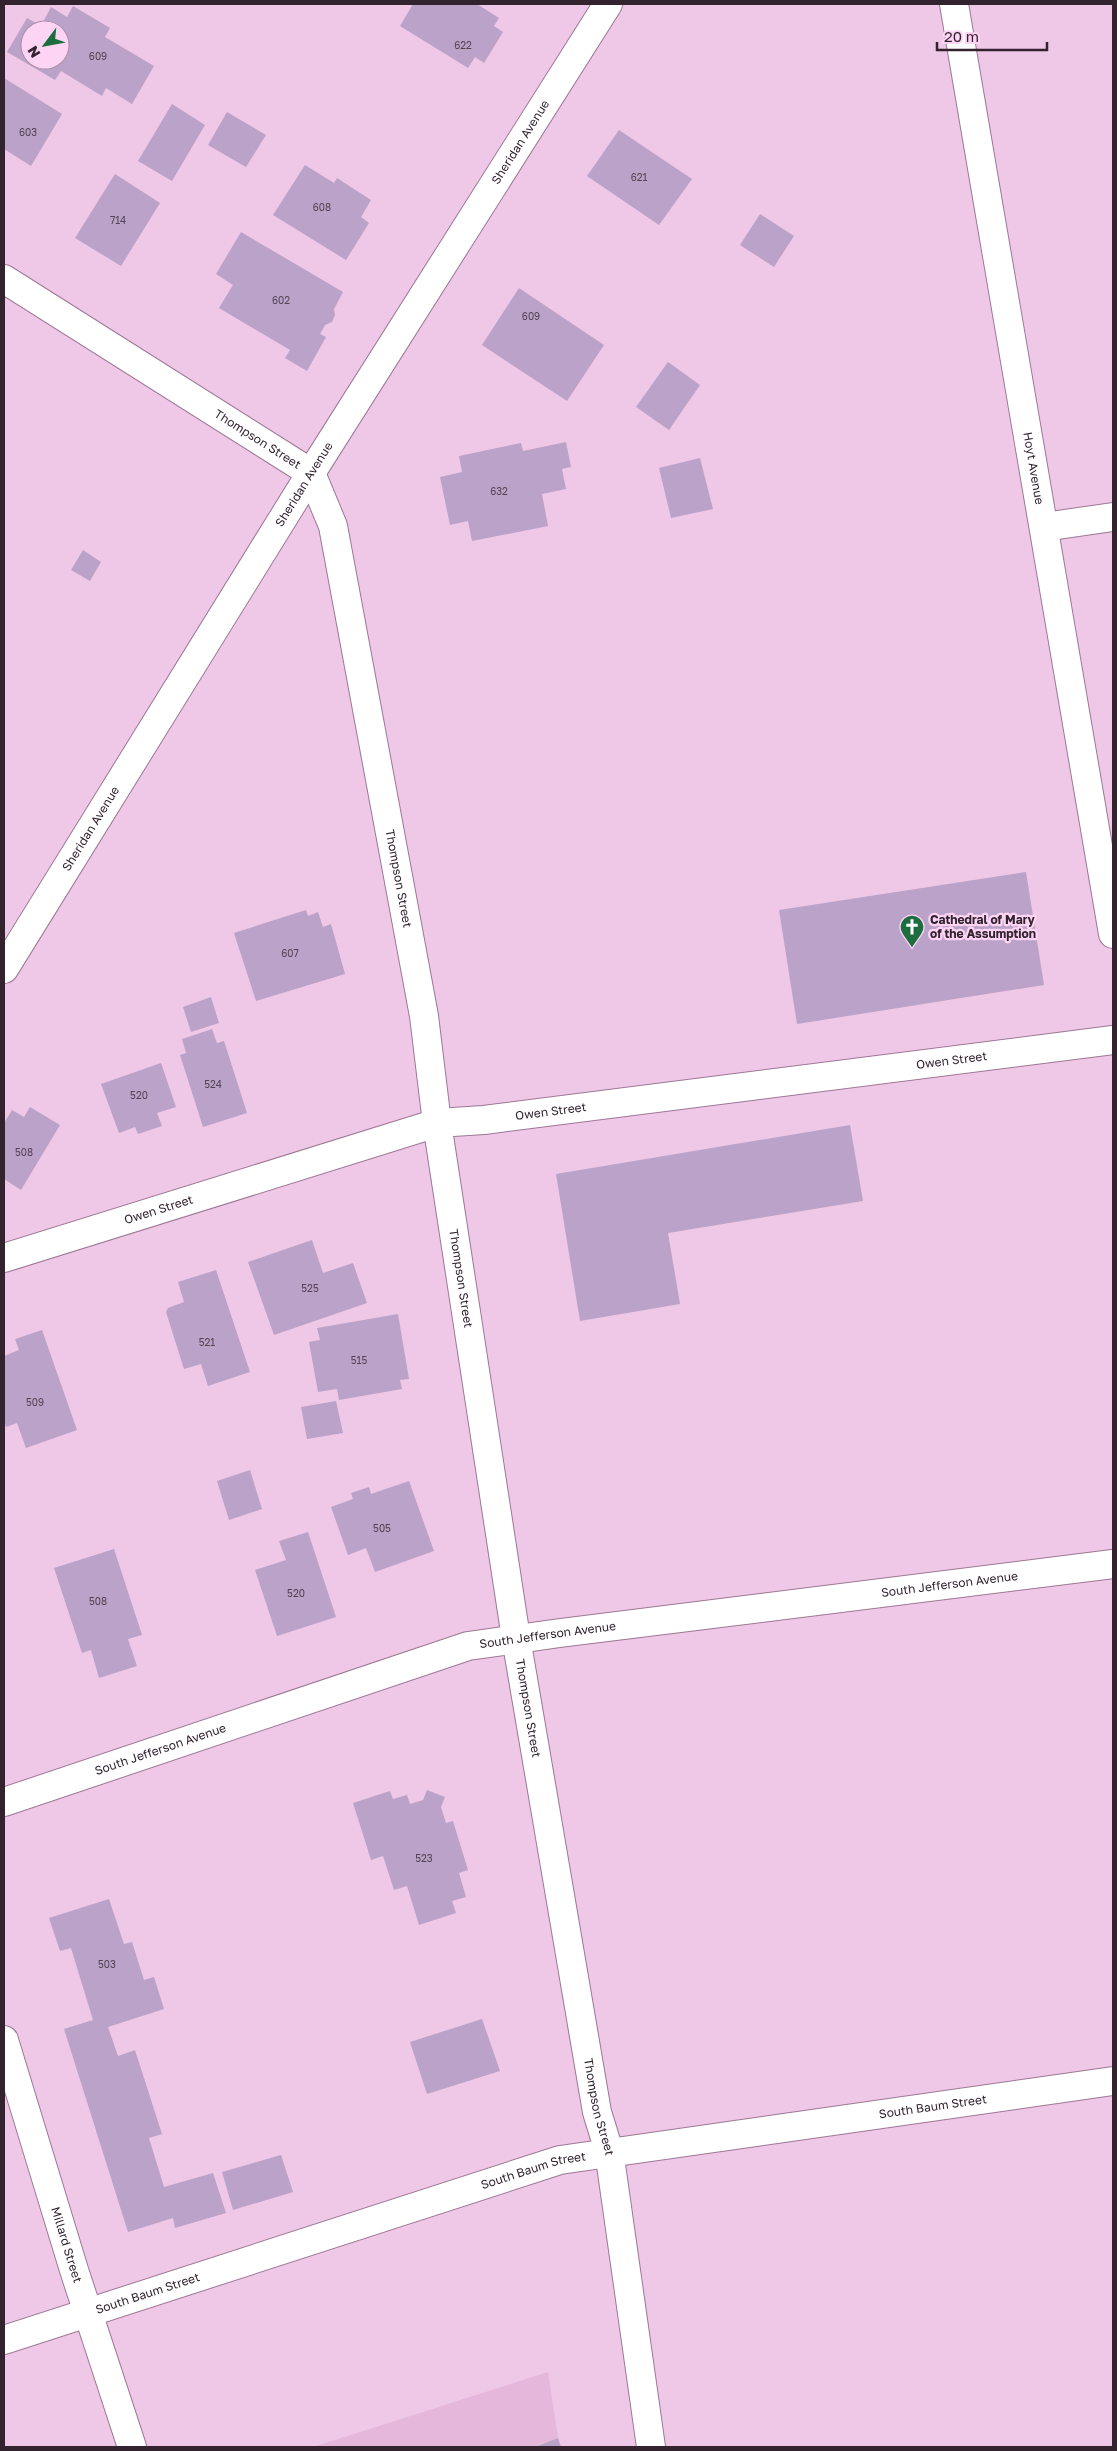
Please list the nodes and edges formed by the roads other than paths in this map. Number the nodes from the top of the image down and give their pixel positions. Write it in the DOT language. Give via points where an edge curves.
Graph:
graph roads {
  1 [pos="608,4"];
  2 [pos="954,4"];
  3 [pos="4,280"];
  4 [pos="311,473"];
  5 [pos="1113,517"];
  6 [pos="1044,527"];
  7 [pos="1113,934"];
  8 [pos="4,968"];
  9 [pos="1113,1040"];
  10 [pos="438,1123"];
  11 [pos="4,1258"];
  12 [pos="1113,1564"];
  13 [pos="516,1638"];
  14 [pos="4,1802"];
  15 [pos="4,2040"];
  16 [pos="1113,2081"];
  17 [pos="609,2151"];
  18 [pos="88,2312"];
  19 [pos="4,2340"];
  20 [pos="132,2447"];
  21 [pos="651,2447"];
  1 -- 4 [label="street, Sheridan Avenue"];
  2 -- 6 [label="street, Hoyt Avenue"];
  3 -- 4 [label="street, Thompson Street"];
  4 -- 8 [label="street, Sheridan Avenue"];
  4 -- 10 [label="street, Thompson Street" via="333,526 424,1016"];
  5 -- 6 [label="street"];
  6 -- 7 [label="street, Hoyt Avenue"];
  9 -- 10 [label="street, Owen Street" via="484,1120"];
  10 -- 11 [label="street, Owen Street"];
  10 -- 13 [label="street, Thompson Street"];
  12 -- 13 [label="street, South Jefferson Avenue"];
  13 -- 14 [label="street, South Jefferson Avenue" via="468,1646"];
  13 -- 17 [label="street, Thompson Street" via="597,2112"];
  15 -- 18 [label="street, Millard Street"];
  16 -- 17 [label="street, South Baum Street"];
  17 -- 18 [label="street, South Baum Street" via="560,2160"];
  17 -- 21 [label="street, Thompson Street"];
  18 -- 19 [label="street, South Baum Street"];
  18 -- 20 [label="street, Millard Street"];
}
